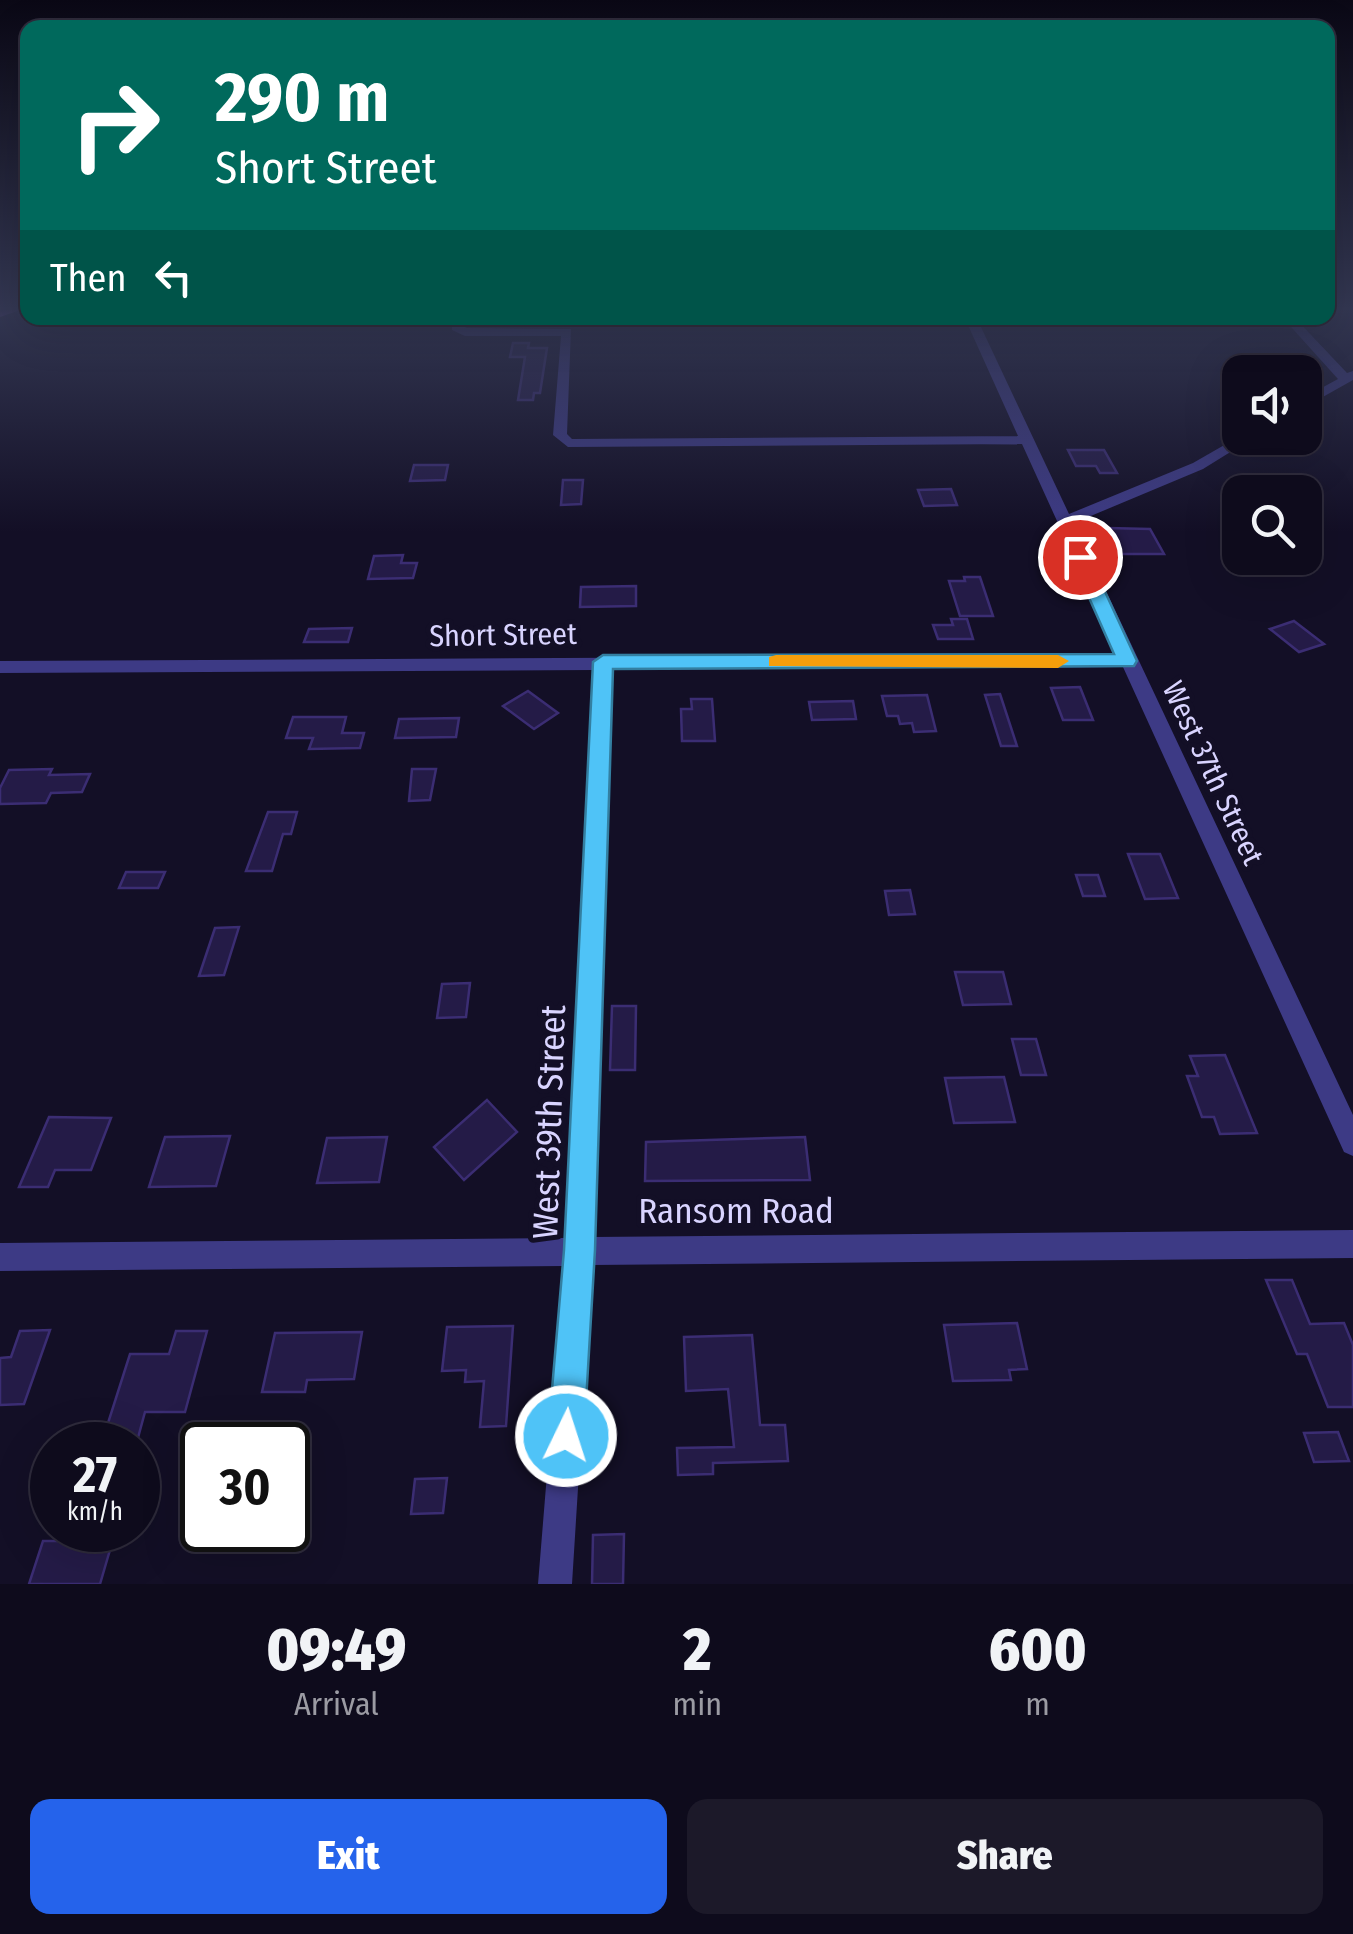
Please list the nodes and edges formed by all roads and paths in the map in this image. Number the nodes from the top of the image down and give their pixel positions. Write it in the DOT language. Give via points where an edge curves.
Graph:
graph roads {
  1 [pos="563,384"];
  2 [pos="1001,384"];
  3 [pos="1028,440"];
  4 [pos="1222,452"];
  5 [pos="1064,522"];
  6 [pos="1127,661"];
  7 [pos="603,662"];
  8 [pos="0,668"];
  9 [pos="1353,1143"];
  10 [pos="1353,1244"];
  11 [pos="580,1250"];
  12 [pos="0,1257"];
  13 [pos="555,1584"];
  1 -- 3 [label="street" via="560,435 568,443"];
  2 -- 3 [label="street, West 37th Street"];
  3 -- 5 [label="street, West 37th Street"];
  4 -- 5 [label="street"];
  5 -- 6 [label="street, West 37th Street"];
  6 -- 7 [label="street, Short Street"];
  6 -- 9 [label="street, West 37th Street"];
  7 -- 8 [label="street, Short Street"];
  7 -- 11 [label="street, West 39th Street"];
  10 -- 11 [label="street, Ransom Road"];
  11 -- 12 [label="street, Ransom Road"];
  11 -- 13 [label="street, West 39th Street"];
}
